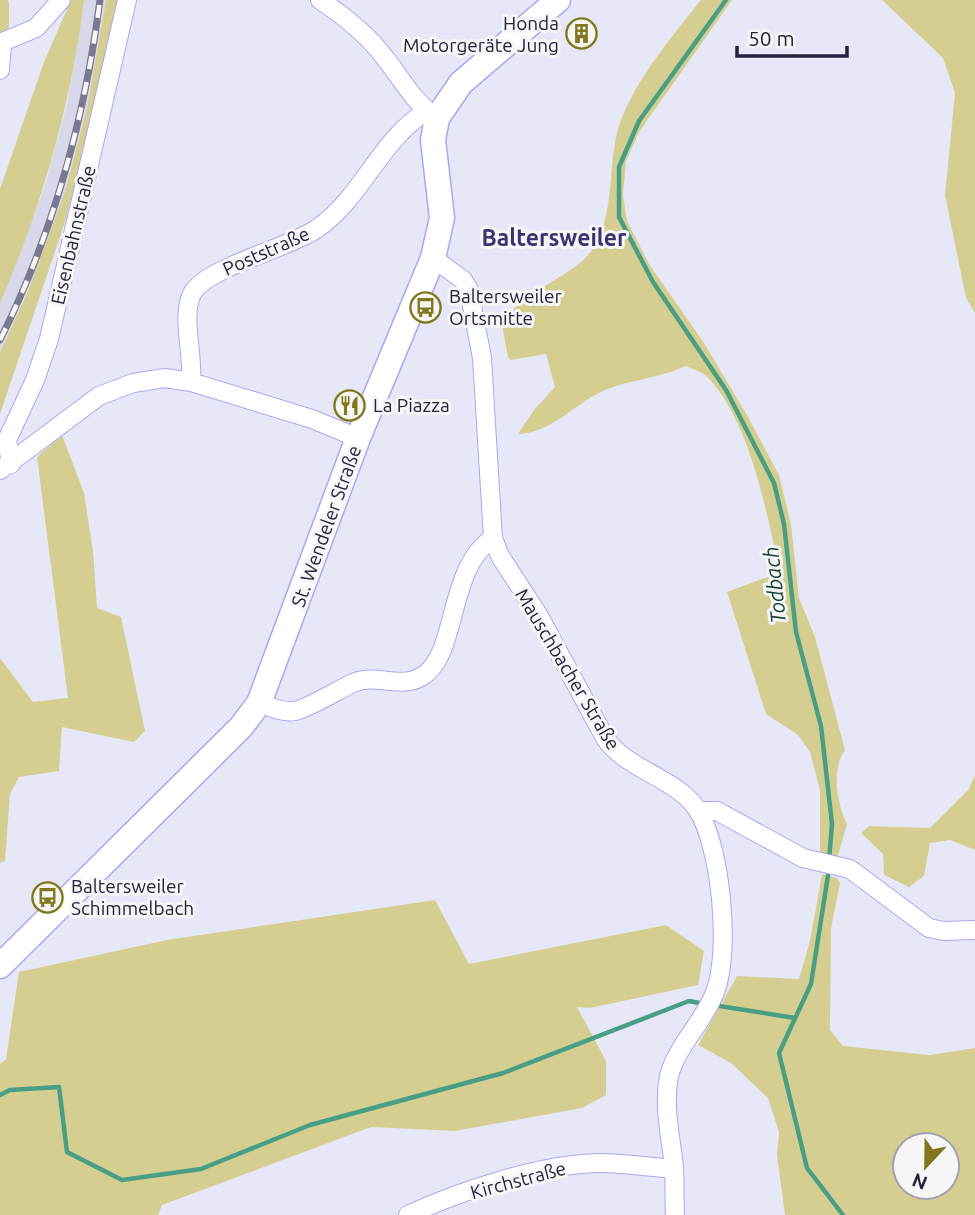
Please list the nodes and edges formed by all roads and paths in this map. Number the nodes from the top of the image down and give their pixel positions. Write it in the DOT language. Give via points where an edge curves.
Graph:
graph roads {
  1 [pos="61,0"];
  2 [pos="127,0"];
  3 [pos="320,0"];
  4 [pos="558,0"];
  5 [pos="1,43"];
  6 [pos="0,70"];
  7 [pos="432,114"];
  8 [pos="433,258"];
  9 [pos="191,382"];
  10 [pos="358,438"];
  11 [pos="6,467"];
  12 [pos="493,538"];
  13 [pos="259,703"];
  14 [pos="698,811"];
  15 [pos="975,930"];
  16 [pos="0,966"];
  17 [pos="674,1169"];
  18 [pos="408,1215"];
  19 [pos="675,1215"];
  1 -- 5 [label="street" via="36,28"];
  2 -- 11 [label="street, Eisenbahnstraße" via="49,339 7,440"];
  3 -- 7 [label="street" via="365,35 410,94"];
  4 -- 7 [label="main road" via="461,83"];
  5 -- 6 [label="street"];
  7 -- 8 [label="main road, St. Wendeler Straße" via="442,218"];
  7 -- 9 [label="street, Poststraße" via="396,134 353,197 318,228 210,276 198,286 188,315"];
  8 -- 10 [label="main road, St. Wendeler Straße"];
  8 -- 12 [label="street, Mauschbacher Straße" via="469,290 482,358"];
  9 -- 10 [label="street"];
  9 -- 11 [label="street" via="165,378 133,383 99,396"];
  10 -- 13 [label="main road, St. Wendeler Straße"];
  12 -- 13 [label="street" via="473,556 438,660 422,677 409,682 359,680 297,711"];
  12 -- 14 [label="street, Mauschbacher Straße" via="615,752 687,797"];
  13 -- 16 [label="main road, St. Wendeler Straße" via="242,726"];
  14 -- 15 [label="street" via="717,811 817,863 860,875 929,928"];
  14 -- 17 [label="street, Mauschbacher Straße" via="719,890 720,969 715,992 669,1075"];
  17 -- 18 [label="street, Kirchstraße" via="600,1163 558,1166"];
  17 -- 19 [label="street, Mauschbacher Straße"];
}
